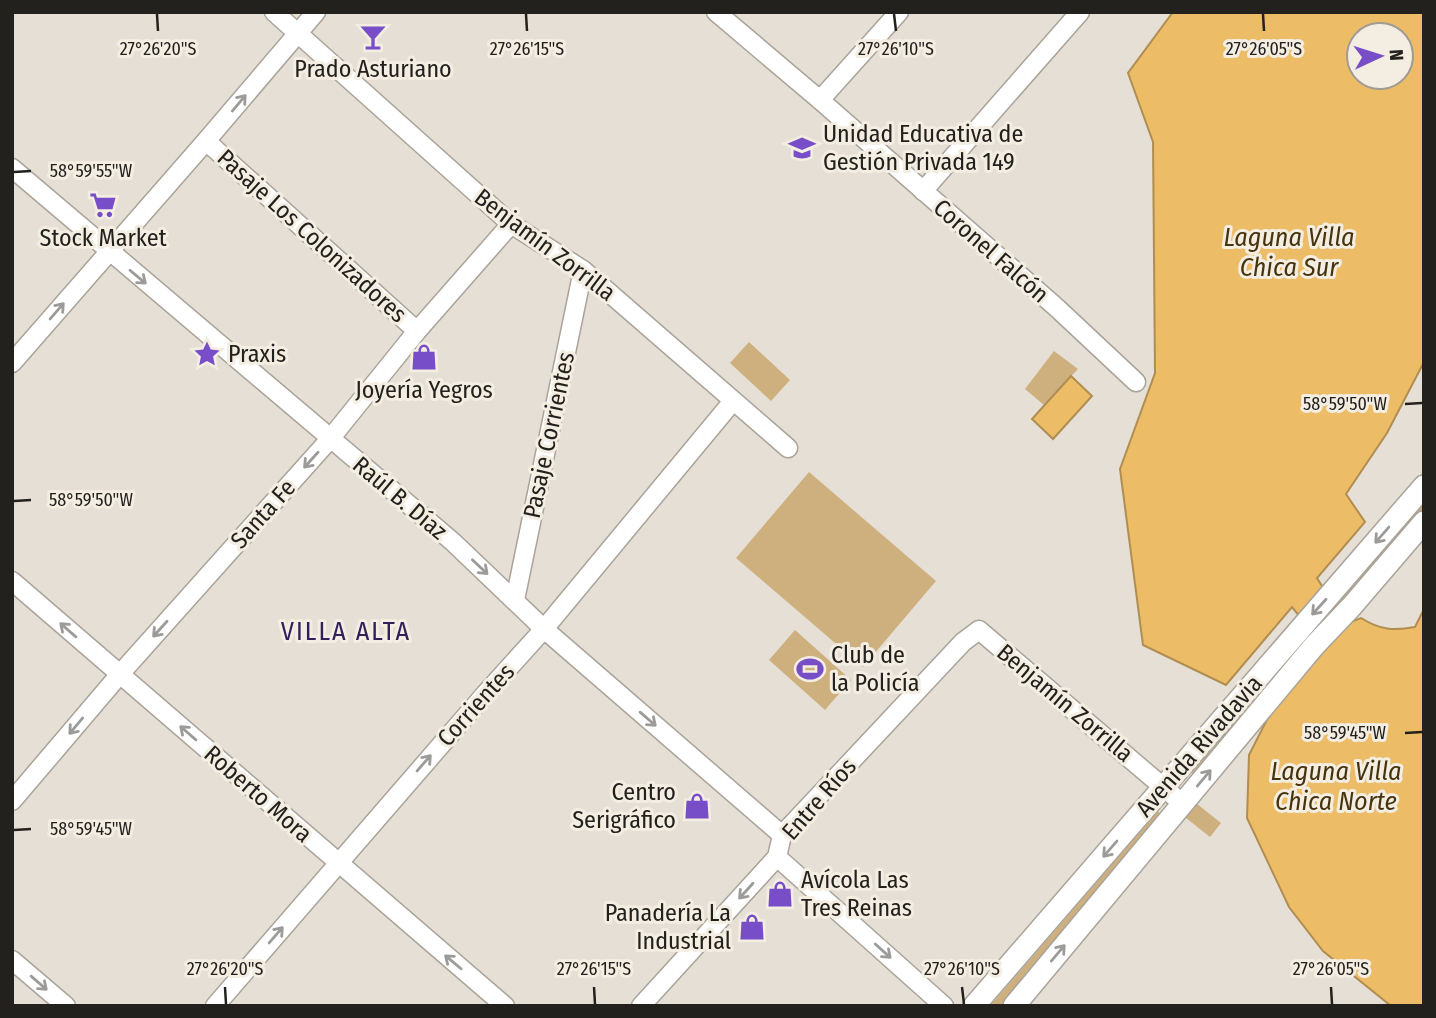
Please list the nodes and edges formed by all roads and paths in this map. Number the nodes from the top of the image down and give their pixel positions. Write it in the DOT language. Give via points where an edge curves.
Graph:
graph roads {
  1 [pos="274,12"];
  2 [pos="316,12"];
  3 [pos="716,12"];
  4 [pos="899,12"];
  5 [pos="1080,12"];
  6 [pos="298,33"];
  7 [pos="820,100"];
  8 [pos="206,141"];
  9 [pos="12,168"];
  10 [pos="923,191"];
  11 [pos="511,225"];
  12 [pos="109,252"];
  13 [pos="583,270"];
  14 [pos="417,331"];
  15 [pos="12,363"];
  16 [pos="1136,382"];
  17 [pos="733,401"];
  18 [pos="330,439"];
  19 [pos="788,448"];
  20 [pos="1424,486"];
  21 [pos="1424,522"];
  22 [pos="12,581"];
  23 [pos="515,600"];
  24 [pos="544,629"];
  25 [pos="979,630"];
  26 [pos="120,674"];
  27 [pos="1164,787"];
  28 [pos="12,801"];
  29 [pos="1182,804"];
  30 [pos="782,835"];
  31 [pos="777,856"];
  32 [pos="338,863"];
  33 [pos="12,960"];
  34 [pos="66,1006"];
  35 [pos="215,1006"];
  36 [pos="505,1006"];
  37 [pos="641,1006"];
  38 [pos="944,1006"];
  39 [pos="974,1006"];
  40 [pos="1014,1006"];
  1 -- 6 [label="street, Benjamín Zorrilla"];
  2 -- 6 [label="street"];
  3 -- 7 [label="street, Coronel Falcón"];
  4 -- 7 [label="street"];
  5 -- 10 [label="street"];
  8 -- 6 [label="street, one-way"];
  6 -- 11 [label="street, Benjamín Zorrilla"];
  7 -- 10 [label="street, Coronel Falcón"];
  8 -- 12 [label="street"];
  8 -- 14 [label="street, Pasaje Los Colonizadores"];
  9 -- 12 [label="street, Raúl B. Díaz"];
  10 -- 16 [label="street, Coronel Falcón"];
  11 -- 13 [label="street, Benjamín Zorrilla"];
  11 -- 14 [label="street, Santa Fe"];
  15 -- 12 [label="street, one-way"];
  12 -- 18 [label="street, Raúl B. Díaz, one-way"];
  13 -- 17 [label="street, Benjamín Zorrilla"];
  13 -- 23 [label="street, Pasaje Corrientes"];
  14 -- 18 [label="street, Santa Fe"];
  17 -- 19 [label="street, Benjamín Zorrilla"];
  17 -- 24 [label="street, Corrientes"];
  18 -- 23 [label="street, Raúl B. Díaz, one-way"];
  18 -- 26 [label="street, Santa Fe, one-way"];
  20 -- 27 [label="street, Avenida Rivadavia, one-way"];
  29 -- 21 [label="street, Avenida Rivadavia, one-way"];
  26 -- 22 [label="street, Roberto Mora, one-way"];
  23 -- 24 [label="street, Raúl B. Díaz"];
  24 -- 30 [label="street, Raúl B. Díaz, one-way"];
  32 -- 24 [label="street, Corrientes, one-way"];
  25 -- 27 [label="street, Benjamín Zorrilla"];
  25 -- 30 [label="street, Entre Ríos"];
  26 -- 28 [label="street, Santa Fe, one-way"];
  32 -- 26 [label="street, Roberto Mora, one-way"];
  27 -- 29 [label="street, Benjamín Zorrilla"];
  27 -- 39 [label="street, Avenida Rivadavia, one-way"];
  40 -- 29 [label="street, Avenida Rivadavia, one-way"];
  30 -- 31 [label="street, Entre Ríos"];
  31 -- 37 [label="street, Entre Ríos, one-way"];
  31 -- 38 [label="street, one-way"];
  35 -- 32 [label="street, Corrientes, one-way"];
  36 -- 32 [label="street, Roberto Mora, one-way"];
  33 -- 34 [label="street, one-way"];
}
